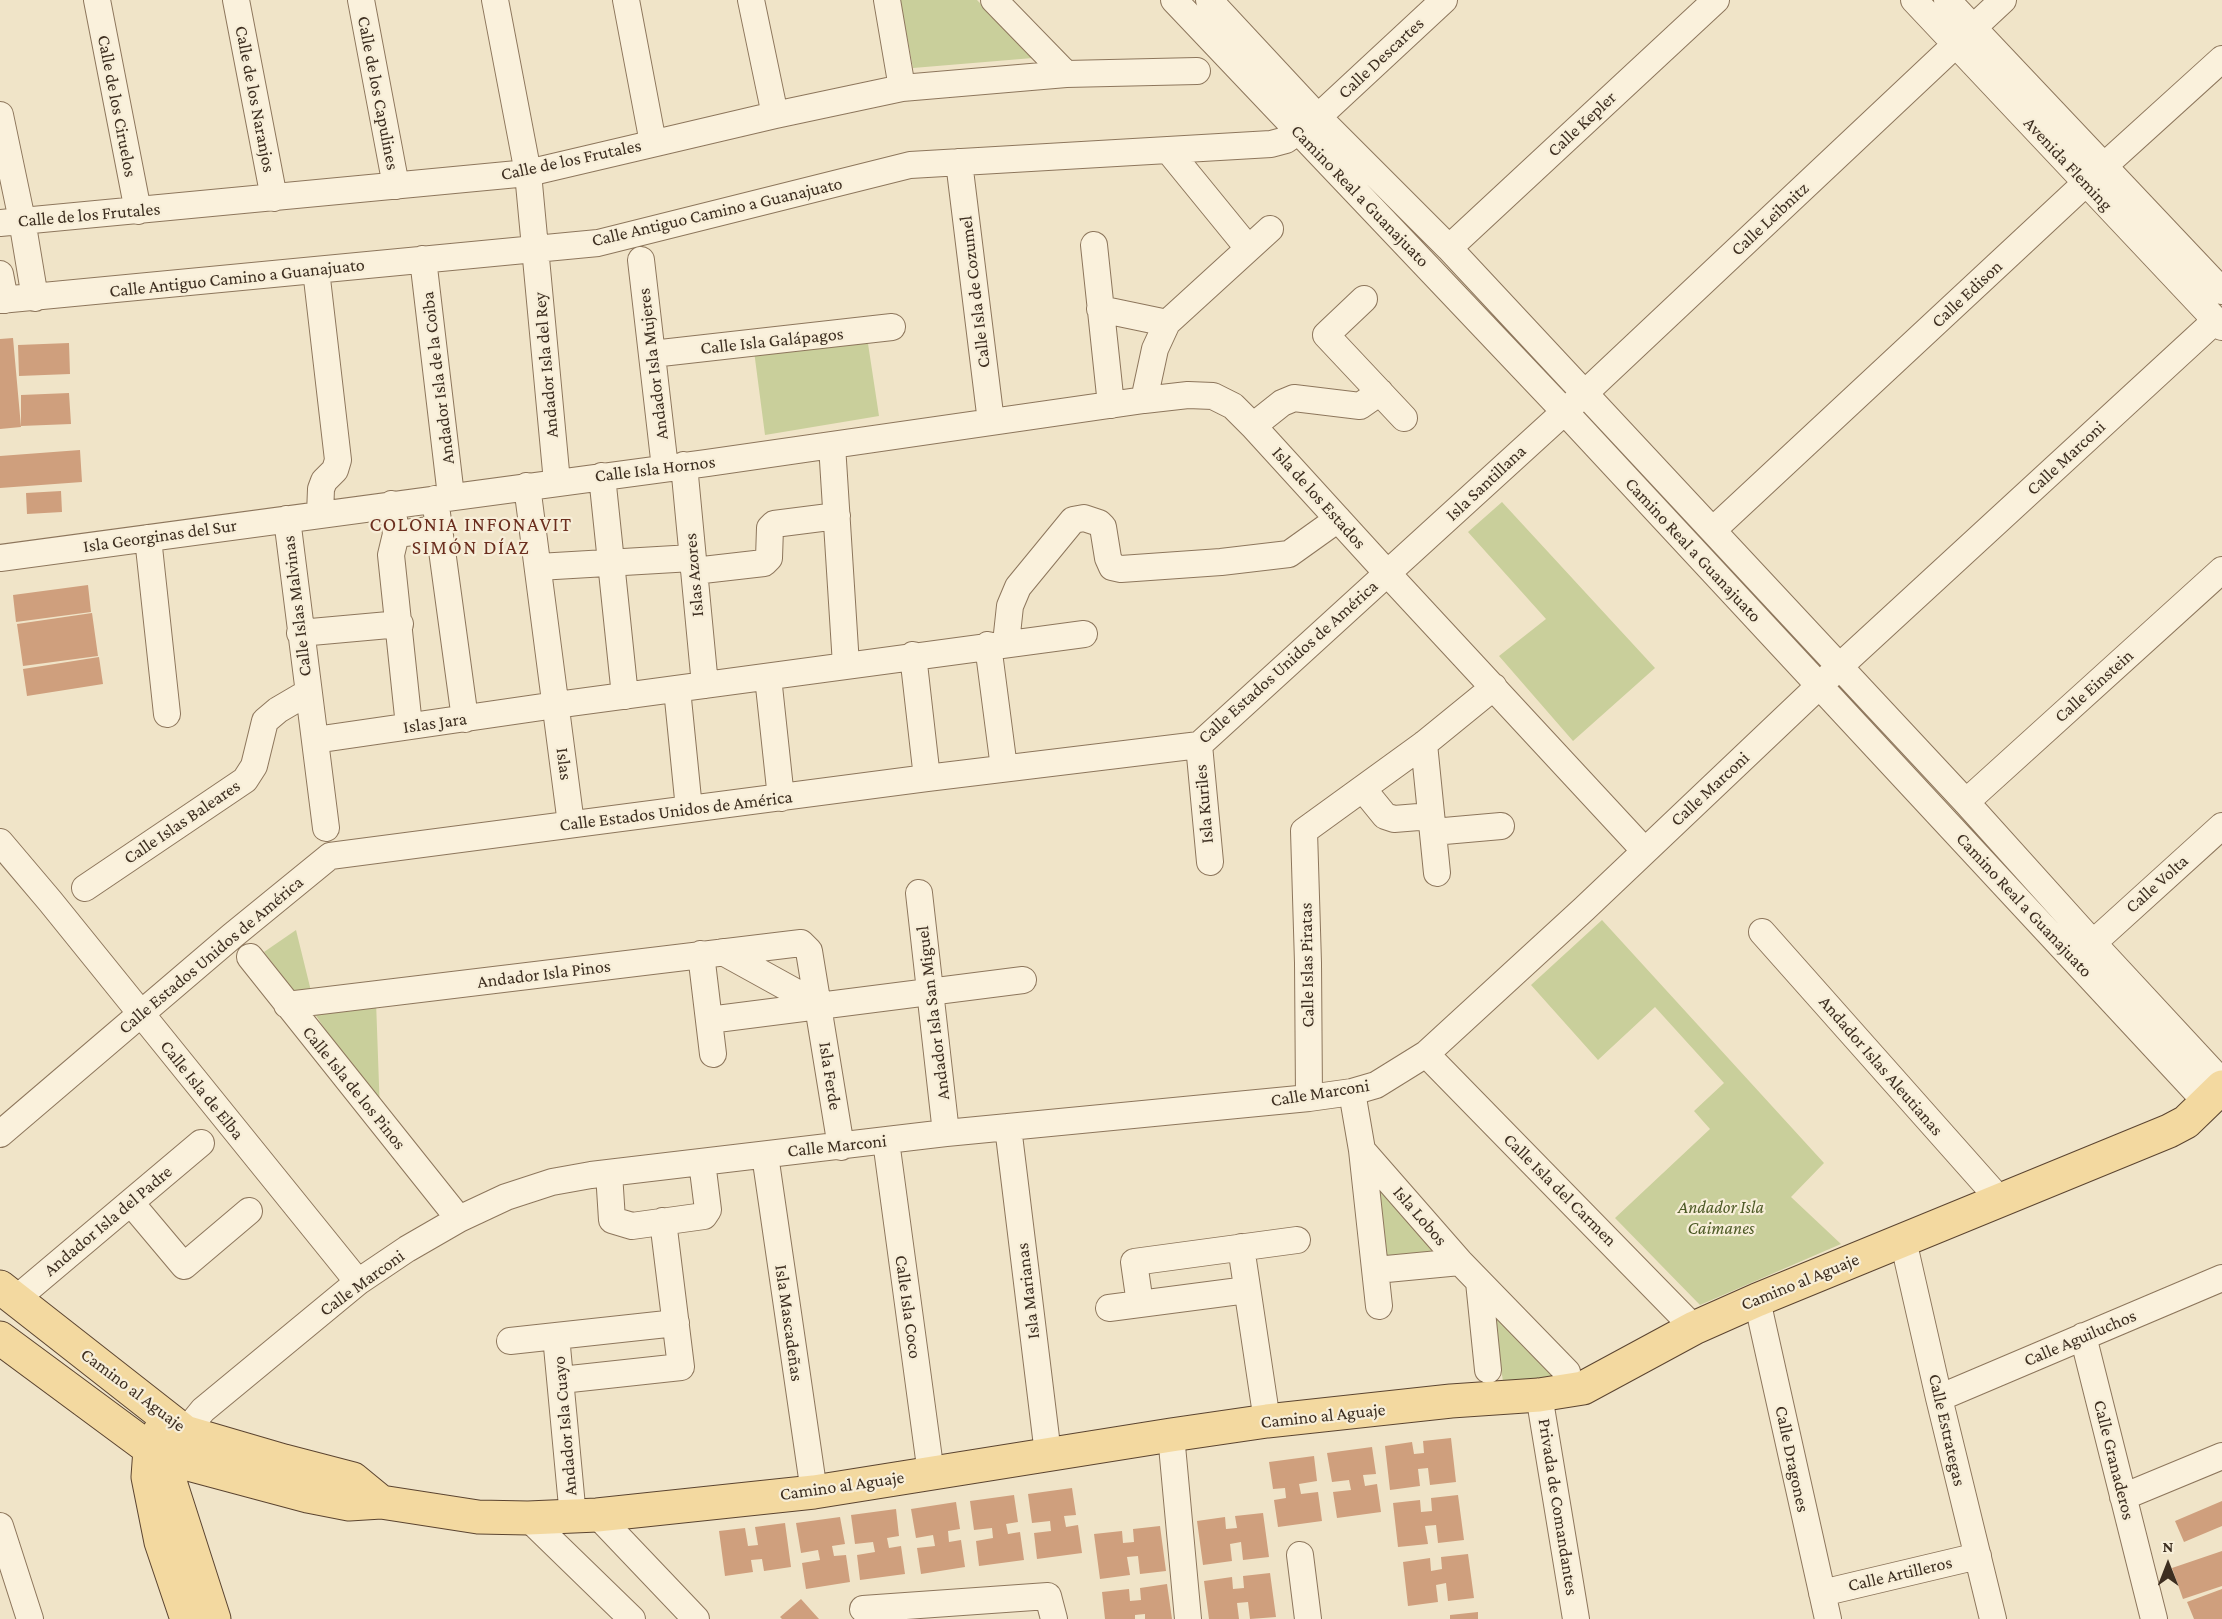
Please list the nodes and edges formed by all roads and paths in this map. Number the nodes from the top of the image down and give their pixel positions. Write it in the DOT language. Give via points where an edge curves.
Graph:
graph roads {
  1 [pos="97,0"];
  2 [pos="236,0"];
  3 [pos="361,0"];
  4 [pos="495,0"];
  5 [pos="626,0"];
  6 [pos="751,0"];
  7 [pos="887,0"];
  8 [pos="994,0"];
  9 [pos="1174,0"];
  10 [pos="1209,0"];
  11 [pos="1443,0"];
  12 [pos="1716,0"];
  13 [pos="1914,0"];
  14 [pos="1947,0"];
  15 [pos="2004,0"];
  16 [pos="1964,37"];
  17 [pos="2222,59"];
  18 [pos="1197,71"];
  19 [pos="1066,74"];
  20 [pos="902,88"];
  21 [pos="0,115"];
  22 [pos="775,115"];
  23 [pos="1309,124"];
  24 [pos="653,143"];
  25 [pos="1168,150"];
  26 [pos="959,162"];
  27 [pos="528,173"];
  28 [pos="2095,174"];
  29 [pos="396,186"];
  30 [pos="274,198"];
  31 [pos="138,211"];
  32 [pos="11,222"];
  33 [pos="1270,229"];
  34 [pos="1094,245"];
  35 [pos="535,248"];
  36 [pos="1248,248"];
  37 [pos="1449,248"];
  38 [pos="423,259"];
  39 [pos="641,260"];
  40 [pos="316,270"];
  41 [pos="0,274"];
  42 [pos="2222,291"];
  43 [pos="35,298"];
  44 [pos="1364,299"];
  45 [pos="2,300"];
  46 [pos="1100,309"];
  47 [pos="1167,323"];
  48 [pos="2219,324"];
  49 [pos="892,327"];
  50 [pos="652,354"];
  51 [pos="1380,392"];
  52 [pos="1585,393"];
  53 [pos="1144,400"];
  54 [pos="1111,405"];
  55 [pos="1565,412"];
  56 [pos="1404,418"];
  57 [pos="991,422"];
  58 [pos="1253,426"];
  59 [pos="832,445"];
  60 [pos="674,467"];
  61 [pos="602,476"];
  62 [pos="557,482"];
  63 [pos="527,486"];
  64 [pos="443,498"];
  65 [pos="392,504"];
  66 [pos="320,514"];
  67 [pos="837,516"];
  68 [pos="287,519"];
  69 [pos="1338,519"];
  70 [pos="439,529"];
  71 [pos="1713,530"];
  72 [pos="396,534"];
  73 [pos="148,538"];
  74 [pos="0,558"];
  75 [pos="612,563"];
  76 [pos="693,564"];
  77 [pos="538,567"];
  78 [pos="2222,570"];
  79 [pos="1388,574"];
  80 [pos="400,624"];
  81 [pos="300,633"];
  82 [pos="1084,634"];
  83 [pos="997,644"];
  84 [pos="913,655"];
  85 [pos="846,665"];
  86 [pos="1839,667"];
  87 [pos="768,677"];
  88 [pos="705,685"];
  89 [pos="1819,686"];
  90 [pos="1494,687"];
  91 [pos="677,688"];
  92 [pos="307,693"];
  93 [pos="625,696"];
  94 [pos="556,705"];
  95 [pos="167,714"];
  96 [pos="465,719"];
  97 [pos="409,726"];
  98 [pos="315,740"];
  99 [pos="1424,744"];
  100 [pos="1199,745"];
  101 [pos="1004,768"];
  102 [pos="927,778"];
  103 [pos="1363,789"];
  104 [pos="688,798"];
  105 [pos="782,798"];
  106 [pos="1966,802"];
  107 [pos="571,824"];
  108 [pos="1432,824"];
  109 [pos="1501,826"];
  110 [pos="2222,826"];
  111 [pos="326,828"];
  112 [pos="0,842"];
  113 [pos="1644,850"];
  114 [pos="1210,862"];
  115 [pos="1437,873"];
  116 [pos="86,888"];
  117 [pos="920,893"];
  118 [pos="1762,932"];
  119 [pos="801,943"];
  120 [pos="2093,943"];
  121 [pos="712,953"];
  122 [pos="250,957"];
  123 [pos="1023,980"];
  124 [pos="931,990"];
  125 [pos="287,1005"];
  126 [pos="819,1005"];
  127 [pos="141,1013"];
  128 [pos="709,1020"];
  129 [pos="713,1054"];
  130 [pos="1426,1054"];
  131 [pos="1352,1092"];
  132 [pos="2218,1094"];
  133 [pos="1309,1098"];
  134 [pos="1008,1127"];
  135 [pos="946,1133"];
  136 [pos="0,1134"];
  137 [pos="886,1141"];
  138 [pos="201,1143"];
  139 [pos="841,1146"];
  140 [pos="1362,1150"];
  141 [pos="765,1155"];
  142 [pos="702,1162"];
  143 [pos="609,1173"];
  144 [pos="2000,1200"];
  145 [pos="131,1203"];
  146 [pos="249,1211"];
  147 [pos="459,1219"];
  148 [pos="663,1221"];
  149 [pos="1297,1240"];
  150 [pos="1903,1240"];
  151 [pos="1241,1247"];
  152 [pos="1460,1262"];
  153 [pos="1376,1270"];
  154 [pos="2222,1278"];
  155 [pos="358,1282"];
  156 [pos="1479,1282"];
  157 [pos="1247,1290"];
  158 [pos="8,1293"];
  159 [pos="1757,1300"];
  160 [pos="1140,1304"];
  161 [pos="1379,1306"];
  162 [pos="1109,1308"];
  163 [pos="676,1323"];
  164 [pos="1694,1328"];
  165 [pos="556,1336"];
  166 [pos="2083,1336"];
  167 [pos="0,1338"];
  168 [pos="510,1341"];
  169 [pos="1488,1370"];
  170 [pos="1567,1372"];
  171 [pos="561,1380"];
  172 [pos="1539,1395"];
  173 [pos="1939,1398"];
  174 [pos="1267,1421"];
  175 [pos="175,1434"];
  176 [pos="1171,1435"];
  177 [pos="1048,1454"];
  178 [pos="2222,1456"];
  179 [pos="931,1474"];
  180 [pos="814,1492"];
  181 [pos="2123,1497"];
  182 [pos="585,1516"];
  183 [pos="528,1518"];
  184 [pos="0,1526"];
  185 [pos="1300,1555"];
  186 [pos="1978,1556"];
  187 [pos="1822,1593"];
  188 [pos="189,1618"];
  189 [pos="30,1619"];
  190 [pos="632,1619"];
  191 [pos="696,1619"];
  192 [pos="872,1619"];
  193 [pos="1054,1619"];
  194 [pos="1188,1619"];
  195 [pos="1308,1619"];
  196 [pos="1576,1619"];
  197 [pos="1828,1619"];
  198 [pos="1993,1619"];
  199 [pos="2154,1619"];
  1 -- 31 [label="street, Calle de los Ciruelos"];
  2 -- 30 [label="street, Calle de los Naranjos"];
  3 -- 29 [label="street, Calle de los Capulines"];
  4 -- 27 [label="street, Andador Isla del Rey"];
  5 -- 24 [label="street"];
  6 -- 22 [label="street"];
  7 -- 20 [label="street"];
  8 -- 19 [label="street"];
  9 -- 23 [label="street, Camino Real a Guanajuato"];
  10 -- 23 [label="street, Camino Real a Guanajuato"];
  11 -- 23 [label="street, Calle Descartes"];
  12 -- 37 [label="street, Calle Kepler"];
  13 -- 16 [label="street, Avenida Fleming"];
  14 -- 16 [label="street, Avenida Fleming"];
  15 -- 16 [label="street, Calle Leibnitz"];
  16 -- 28 [label="street, Avenida Fleming"];
  16 -- 52 [label="street, Calle Leibnitz"];
  17 -- 28 [label="street, Calle Edison"];
  18 -- 19 [label="street, Calle de los Frutales"];
  19 -- 20 [label="street, Calle de los Frutales"];
  20 -- 22 [label="street, Calle de los Frutales"];
  21 -- 32 [label="street"];
  22 -- 24 [label="street, Calle de los Frutales"];
  23 -- 25 [label="street, Calle Antiguo Camino a Guanajuato" via="1286,140 1271,144"];
  23 -- 37 [label="street, Camino Real a Guanajuato"];
  23 -- 55 [label="street, Camino Real a Guanajuato"];
  24 -- 27 [label="street, Calle de los Frutales"];
  25 -- 26 [label="street, Calle Antiguo Camino a Guanajuato"];
  25 -- 36 [label="street"];
  26 -- 35 [label="street, Calle Antiguo Camino a Guanajuato" via="910,165 598,243"];
  26 -- 57 [label="street, Calle Isla de Cozumel"];
  27 -- 29 [label="street, Calle de los Frutales"];
  27 -- 35 [label="street, Andador Isla del Rey"];
  28 -- 42 [label="street, Avenida Fleming"];
  28 -- 48 [label="street, Avenida Fleming"];
  28 -- 71 [label="street, Calle Edison"];
  29 -- 30 [label="street, Calle de los Frutales"];
  30 -- 31 [label="street, Calle de los Frutales"];
  31 -- 32 [label="street, Calle de los Frutales"];
  32 -- 43 [label="street"];
  33 -- 36 [label="street"];
  34 -- 46 [label="street"];
  35 -- 38 [label="street, Calle Antiguo Camino a Guanajuato"];
  35 -- 62 [label="street, Andador Isla del Rey"];
  36 -- 47 [label="street"];
  37 -- 52 [label="street, Camino Real a Guanajuato"];
  38 -- 40 [label="street, Calle Antiguo Camino a Guanajuato"];
  38 -- 64 [label="street, Andador Isla de la Coiba"];
  39 -- 50 [label="street, Andador Isla Mujeres"];
  40 -- 43 [label="street, Calle Antiguo Camino a Guanajuato"];
  40 -- 66 [label="street" via="338,460 321,489"];
  41 -- 45 [label="street"];
  43 -- 45 [label="street, Calle Antiguo Camino a Guanajuato"];
  44 -- 51 [label="street" via="1326,334"];
  46 -- 47 [label="street"];
  46 -- 54 [label="street"];
  47 -- 53 [label="street" via="1158,337"];
  48 -- 86 [label="street, Calle Marconi"];
  49 -- 50 [label="street, Calle Isla Galápagos"];
  50 -- 60 [label="street, Andador Isla Mujeres"];
  51 -- 56 [label="street"];
  51 -- 58 [label="street" via="1360,406 1294,398"];
  52 -- 55 [label="street, Isla Santillana"];
  52 -- 71 [label="street, Camino Real a Guanajuato"];
  53 -- 54 [label="street, Isla de los Estados"];
  53 -- 58 [label="street, Isla de los Estados" via="1213,396 1233,406"];
  54 -- 57 [label="street, Isla de los Estados"];
  55 -- 79 [label="street, Isla Santillana"];
  55 -- 89 [label="street, Camino Real a Guanajuato"];
  57 -- 59 [label="street, Calle Isla Hornos"];
  58 -- 69 [label="street, Isla de los Estados"];
  59 -- 60 [label="street, Calle Isla Hornos"];
  59 -- 67 [label="street"];
  60 -- 61 [label="street, Calle Isla Hornos"];
  60 -- 76 [label="street, Islas Azores" via="687,499"];
  61 -- 62 [label="street, Calle Isla Hornos"];
  61 -- 75 [label="street"];
  62 -- 63 [label="street, Calle Isla Hornos"];
  63 -- 64 [label="street, Calle Isla Hornos"];
  63 -- 77 [label="street"];
  64 -- 65 [label="street, Calle Isla Hornos"];
  64 -- 70 [label="street, Andador Isla de la Coiba"];
  65 -- 66 [label="street, Calle Isla Hornos"];
  65 -- 72 [label="street"];
  66 -- 68 [label="street, Isla Georginas del Sur"];
  67 -- 76 [label="street" via="774,524 770,528 769,558 764,563"];
  67 -- 85 [label="street"];
  68 -- 73 [label="street, Isla Georginas del Sur"];
  68 -- 81 [label="street, Calle Islas Malvinas"];
  69 -- 79 [label="street, Isla de los Estados"];
  69 -- 83 [label="street" via="1289,554 1121,569 1112,567 1108,558 1103,527 1084,518 1073,520 1018,586"];
  70 -- 72 [label="street"];
  70 -- 96 [label="street, Andador Isla de la Coiba"];
  71 -- 86 [label="street, Camino Real a Guanajuato"];
  72 -- 80 [label="street" via="391,555"];
  73 -- 74 [label="street, Isla Georginas del Sur"];
  73 -- 95 [label="street"];
  75 -- 76 [label="street"];
  75 -- 77 [label="street"];
  75 -- 93 [label="street"];
  76 -- 88 [label="street, Islas Azores"];
  77 -- 94 [label="street"];
  78 -- 106 [label="street, Calle Einstein"];
  79 -- 90 [label="street, Isla de los Estados"];
  79 -- 100 [label="street, Calle Estados Unidos de América"];
  80 -- 81 [label="street"];
  80 -- 97 [label="street"];
  81 -- 92 [label="street, Calle Islas Malvinas"];
  82 -- 83 [label="street, Islas Jara"];
  83 -- 84 [label="street, Islas Jara"];
  83 -- 101 [label="street"];
  84 -- 85 [label="street, Islas Jara"];
  84 -- 102 [label="street"];
  85 -- 87 [label="street, Islas Jara"];
  86 -- 89 [label="street, Calle Marconi"];
  86 -- 106 [label="street, Camino Real a Guanajuato"];
  87 -- 88 [label="street, Islas Jara"];
  87 -- 105 [label="street"];
  88 -- 91 [label="street, Islas Jara"];
  89 -- 113 [label="street, Calle Marconi"];
  89 -- 132 [label="street, Camino Real a Guanajuato"];
  90 -- 99 [label="street"];
  90 -- 113 [label="street, Isla de los Estados"];
  91 -- 93 [label="street, Islas Jara"];
  91 -- 104 [label="street"];
  92 -- 98 [label="street, Calle Islas Malvinas"];
  92 -- 116 [label="street, Calle Islas Baleares" via="265,721 254,766 245,780"];
  93 -- 94 [label="street, Islas Jara"];
  94 -- 96 [label="street, Islas Jara"];
  94 -- 107 [label="street, Islas"];
  96 -- 97 [label="street, Islas Jara"];
  97 -- 98 [label="street, Islas Jara"];
  98 -- 111 [label="street, Calle Islas Malvinas"];
  99 -- 103 [label="street"];
  99 -- 108 [label="street"];
  100 -- 101 [label="street, Calle Estados Unidos de América"];
  100 -- 114 [label="street, Isla Kuriles"];
  101 -- 102 [label="street, Calle Estados Unidos de América"];
  102 -- 105 [label="street, Calle Estados Unidos de América"];
  103 -- 108 [label="street" via="1385,816"];
  103 -- 133 [label="street, Calle Islas Piratas" via="1304,831"];
  104 -- 105 [label="street, Calle Estados Unidos de América"];
  104 -- 107 [label="street, Calle Estados Unidos de América"];
  106 -- 120 [label="street, Camino Real a Guanajuato"];
  107 -- 127 [label="street, Calle Estados Unidos de América" via="330,856"];
  108 -- 109 [label="street"];
  108 -- 115 [label="street"];
  110 -- 120 [label="street, Calle Volta"];
  112 -- 127 [label="street, Calle Isla de Elba"];
  113 -- 130 [label="street, Calle Marconi"];
  117 -- 124 [label="street, Andador Isla San Miguel"];
  118 -- 144 [label="street, Andador Islas Aleutianas"];
  119 -- 121 [label="street, Andador Isla Pinos"];
  119 -- 126 [label="street, Isla Ferde" via="809,951"];
  120 -- 132 [label="street, Camino Real a Guanajuato"];
  121 -- 125 [label="street, Andador Isla Pinos"];
  121 -- 126 [label="street"];
  121 -- 128 [label="street"];
  122 -- 125 [label="street, Calle Isla de los Pinos"];
  123 -- 124 [label="street"];
  124 -- 126 [label="street"];
  124 -- 135 [label="street, Andador Isla San Miguel"];
  125 -- 147 [label="street, Calle Isla de los Pinos"];
  126 -- 128 [label="street"];
  126 -- 139 [label="street, Isla Ferde"];
  127 -- 136 [label="street, Calle Estados Unidos de América"];
  127 -- 155 [label="street, Calle Isla de Elba"];
  128 -- 129 [label="street"];
  130 -- 131 [label="street, Calle Marconi" via="1376,1085"];
  130 -- 164 [label="street, Calle Isla del Carmen"];
  131 -- 133 [label="street, Calle Marconi"];
  131 -- 140 [label="street, Isla Lobos"];
  132 -- 144 [label="main road, Camino al Aguaje" via="2186,1122 2169,1131"];
  133 -- 134 [label="street, Calle Marconi"];
  134 -- 135 [label="street, Calle Marconi"];
  134 -- 177 [label="street, Isla Marianas"];
  135 -- 137 [label="street, Calle Marconi"];
  137 -- 139 [label="street, Calle Marconi"];
  137 -- 179 [label="street, Calle Isla Coco"];
  138 -- 145 [label="street, Andador Isla del Padre"];
  139 -- 141 [label="street, Calle Marconi"];
  140 -- 152 [label="street, Isla Lobos"];
  140 -- 153 [label="street, Isla Lobos"];
  141 -- 142 [label="street, Calle Marconi"];
  141 -- 180 [label="street, Isla Mascadeñas"];
  142 -- 143 [label="street, Calle Marconi"];
  142 -- 148 [label="street" via="708,1210 704,1216"];
  143 -- 147 [label="street, Calle Marconi" via="552,1182 506,1197"];
  143 -- 148 [label="street" via="612,1220 632,1226"];
  144 -- 150 [label="main road, Camino al Aguaje"];
  145 -- 146 [label="street" via="184,1266"];
  145 -- 158 [label="street, Andador Isla del Padre"];
  147 -- 155 [label="street, Calle Marconi"];
  148 -- 163 [label="street"];
  149 -- 151 [label="street"];
  150 -- 159 [label="main road, Camino al Aguaje"];
  150 -- 173 [label="street, Calle Estrategas"];
  151 -- 157 [label="street"];
  151 -- 160 [label="street" via="1134,1262"];
  152 -- 153 [label="street"];
  152 -- 156 [label="street, Isla Lobos"];
  153 -- 161 [label="street, Isla Lobos"];
  154 -- 166 [label="street, Calle Aguiluchos"];
  155 -- 175 [label="street, Calle Marconi"];
  156 -- 169 [label="street"];
  156 -- 170 [label="street, Isla Lobos"];
  157 -- 160 [label="street"];
  157 -- 174 [label="street"];
  158 -- 175 [label="main road, Camino al Aguaje"];
  159 -- 164 [label="main road, Camino al Aguaje"];
  159 -- 187 [label="street, Calle Dragones"];
  160 -- 162 [label="street"];
  163 -- 165 [label="street"];
  163 -- 171 [label="street" via="681,1367"];
  164 -- 172 [label="main road, Camino al Aguaje" via="1594,1384"];
  165 -- 168 [label="street"];
  165 -- 171 [label="street, Andador Isla Cuayo"];
  166 -- 173 [label="street, Calle Aguiluchos"];
  166 -- 181 [label="street, Calle Granaderos"];
  167 -- 175 [label="main road, Camino al Aguaje"];
  171 -- 182 [label="street, Andador Isla Cuayo"];
  172 -- 174 [label="main road, Camino al Aguaje"];
  172 -- 196 [label="street, Privada de Comandantes"];
  173 -- 186 [label="street, Calle Estrategas"];
  174 -- 176 [label="main road, Camino al Aguaje"];
  175 -- 183 [label="main road, Camino al Aguaje" via="308,1496 478,1517"];
  175 -- 188 [label="main road" via="169,1477"];
  176 -- 177 [label="main road, Camino al Aguaje"];
  176 -- 194 [label="street"];
  177 -- 179 [label="main road, Camino al Aguaje"];
  178 -- 181 [label="street"];
  179 -- 180 [label="main road, Camino al Aguaje"];
  180 -- 182 [label="main road, Camino al Aguaje"];
  181 -- 199 [label="street, Calle Granaderos"];
  182 -- 183 [label="main road, Camino al Aguaje"];
  182 -- 191 [label="street"];
  183 -- 190 [label="street"];
  184 -- 189 [label="street"];
  185 -- 195 [label="street"];
  186 -- 187 [label="street, Calle Artilleros"];
  186 -- 198 [label="street, Calle Estrategas"];
  187 -- 197 [label="street, Calle Dragones"];
  192 -- 193 [label="street" via="863,1609 1048,1596"];
}
